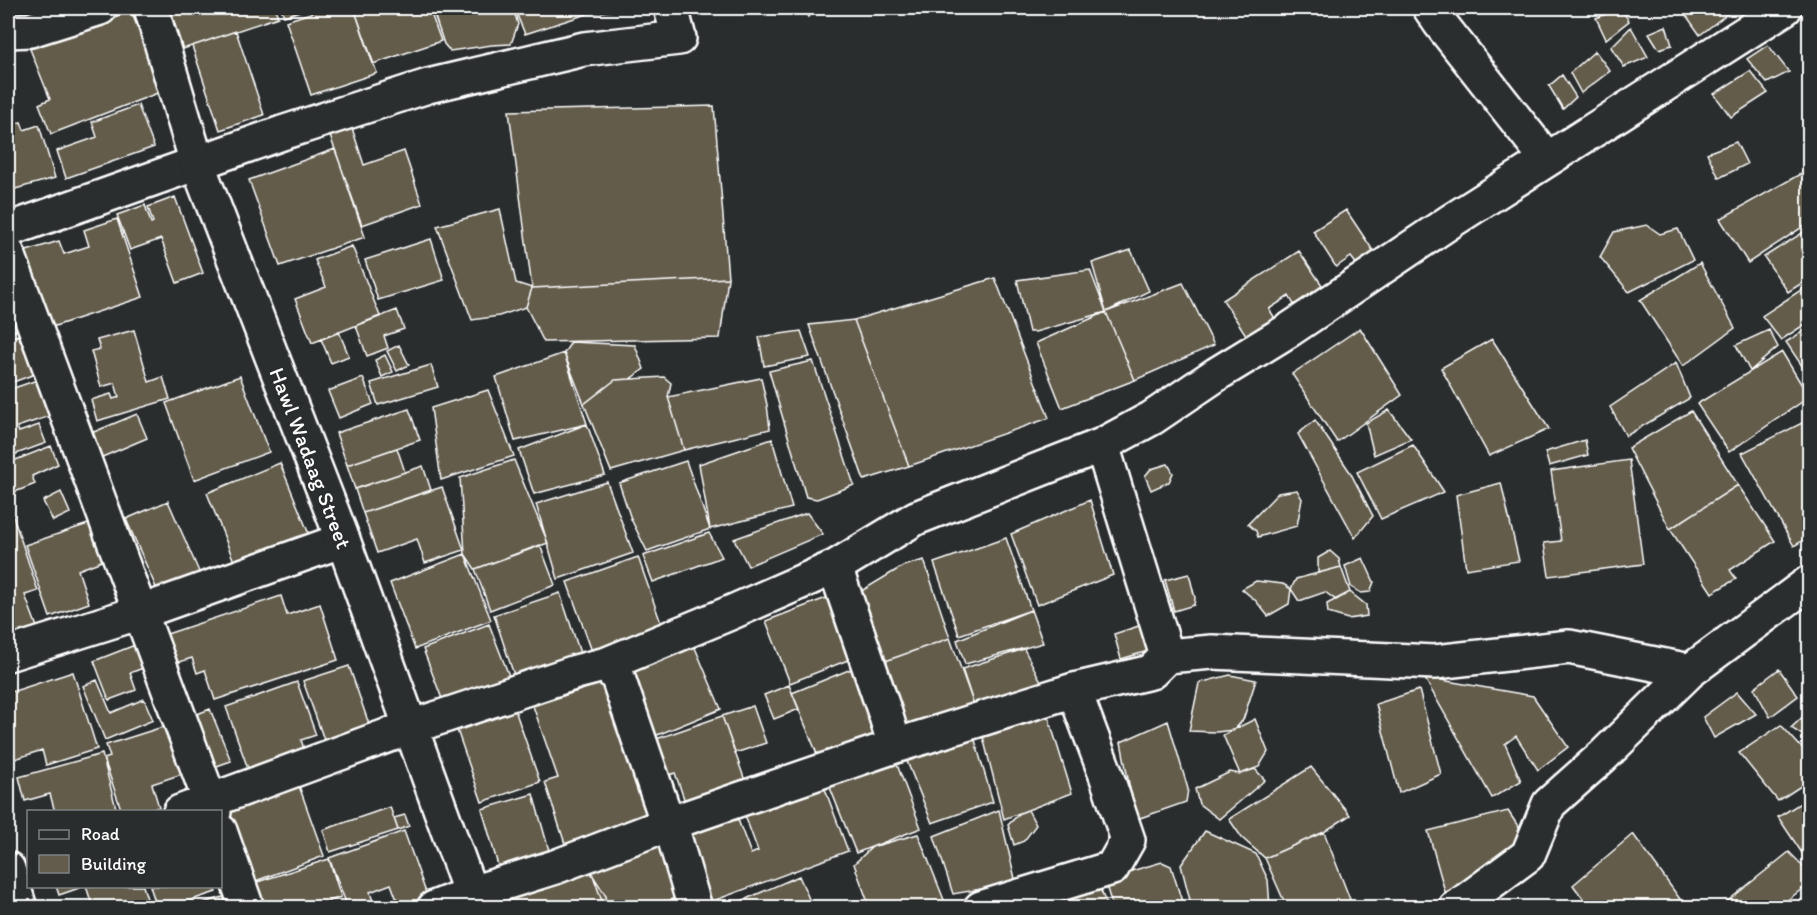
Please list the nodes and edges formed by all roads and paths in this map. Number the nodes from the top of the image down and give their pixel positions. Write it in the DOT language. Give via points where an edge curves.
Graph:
graph roads {
  1 [pos="99,8"];
  2 [pos="152,8"];
  3 [pos="671,8"];
  4 [pos="1430,8"];
  5 [pos="1785,8"];
  6 [pos="8,31"];
  7 [pos="1548,159"];
  8 [pos="197,163"];
  9 [pos="8,230"];
  10 [pos="8,255"];
  11 [pos="1102,445"];
  12 [pos="343,540"];
  13 [pos="835,567"];
  14 [pos="1809,582"];
  15 [pos="141,612"];
  16 [pos="8,654"];
  17 [pos="1167,656"];
  18 [pos="607,664"];
  19 [pos="1690,671"];
  20 [pos="1074,690"];
  21 [pos="411,727"];
  22 [pos="895,746"];
  23 [pos="214,810"];
  24 [pos="222,811"];
  25 [pos="668,824"];
  26 [pos="222,835"];
  27 [pos="27,862"];
  28 [pos="8,869"];
  29 [pos="474,900"];
  30 [pos="20,908"];
  31 [pos="247,908"];
  32 [pos="434,908"];
  33 [pos="695,908"];
  34 [pos="981,908"];
  35 [pos="1456,908"];
  1 -- 6 [label="street" via="30,30"];
  2 -- 8 [label="street, Hawl Wadaag Street"];
  3 -- 8 [label="street" via="679,38 584,49 428,86"];
  4 -- 7 [label="street"];
  5 -- 7 [label="street"];
  7 -- 11 [label="street" via="1152,418"];
  8 -- 9 [label="street"];
  8 -- 12 [label="street, Hawl Wadaag Street"];
  10 -- 15 [label="street"];
  11 -- 13 [label="street" via="916,518"];
  11 -- 17 [label="street"];
  12 -- 15 [label="street"];
  12 -- 21 [label="street, Hawl Wadaag Street"];
  13 -- 18 [label="street"];
  13 -- 22 [label="street"];
  14 -- 19 [label="street"];
  15 -- 16 [label="street"];
  15 -- 23 [label="street"];
  17 -- 19 [label="street" via="1212,652 1435,662 1569,647"];
  17 -- 20 [label="street" via="1151,672"];
  18 -- 21 [label="street"];
  18 -- 25 [label="street" via="618,678"];
  19 -- 35 [label="street" via="1549,804 1528,855"];
  20 -- 22 [label="street"];
  20 -- 34 [label="street" via="1128,840 1112,868"];
  21 -- 24 [label="street"];
  21 -- 29 [label="street, Hawl Wadaag Street"];
  22 -- 25 [label="street"];
  25 -- 29 [label="street"];
  25 -- 33 [label="street"];
  26 -- 31 [label="street"];
  27 -- 28 [label="street"];
  28 -- 30 [label="street"];
  29 -- 32 [label="street"];
}
